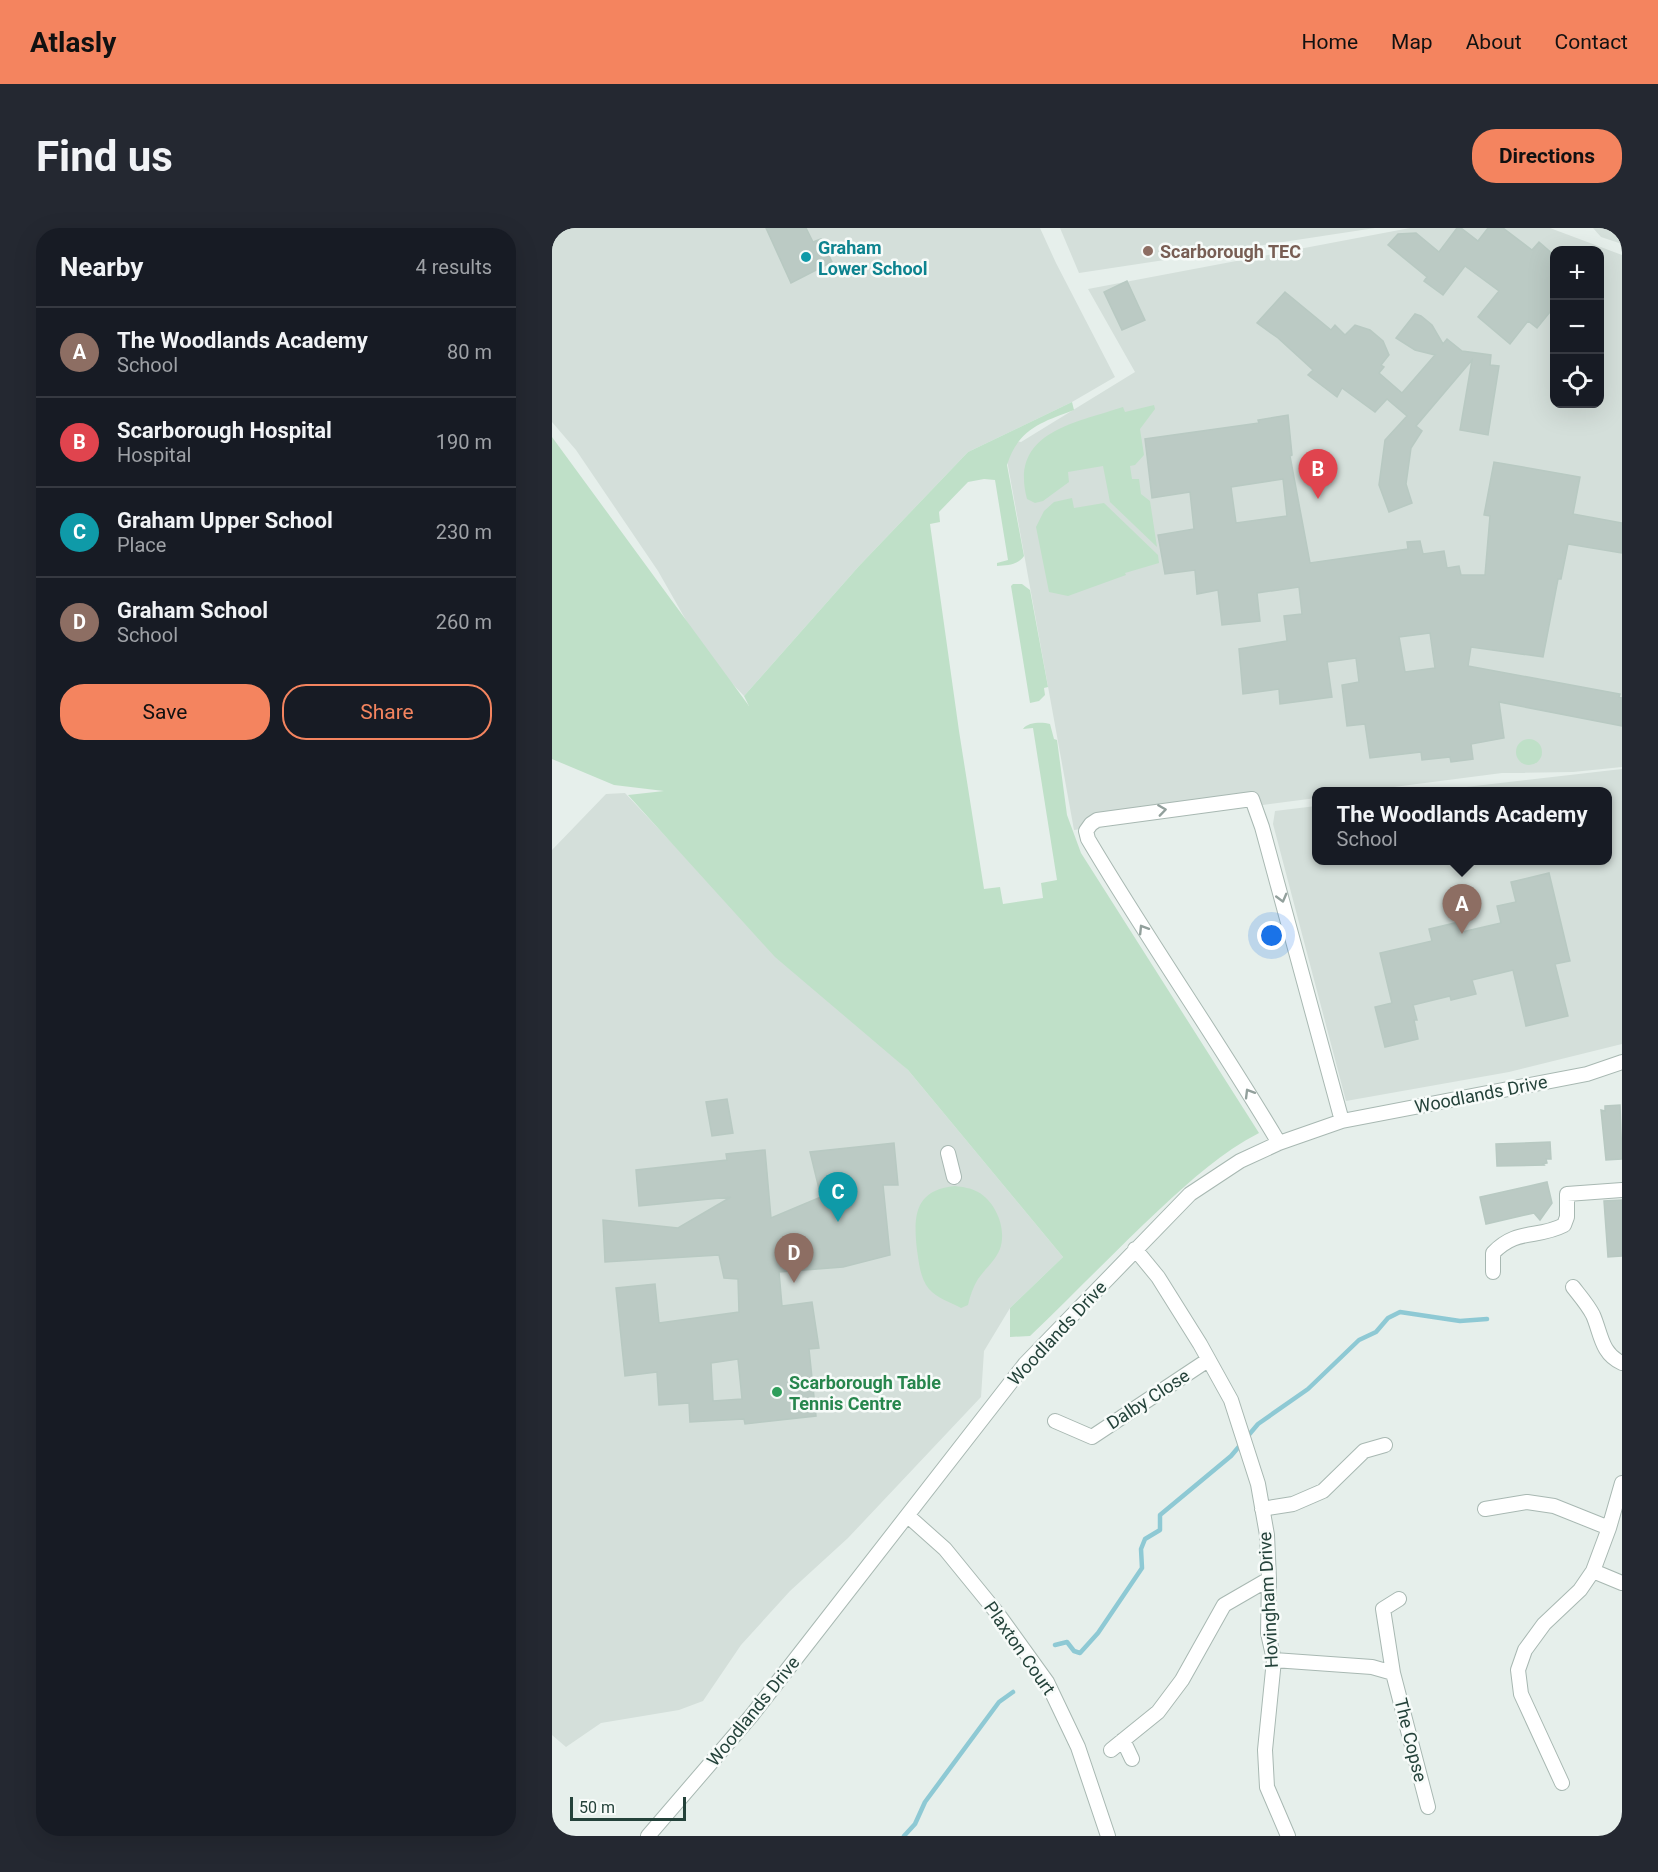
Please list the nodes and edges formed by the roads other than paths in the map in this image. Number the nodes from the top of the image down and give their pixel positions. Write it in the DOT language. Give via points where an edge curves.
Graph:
graph roads {
  1 [pos="1622,1062"];
  2 [pos="1342,1120"];
  3 [pos="1279,1143"];
  4 [pos="948,1153"];
  5 [pos="954,1177"];
  6 [pos="1622,1190"];
  7 [pos="1135,1249"];
  8 [pos="1493,1272"];
  9 [pos="1573,1287"];
  10 [pos="1208,1360"];
  11 [pos="1622,1363"];
  12 [pos="1055,1421"];
  13 [pos="1385,1445"];
  14 [pos="1622,1483"];
  15 [pos="1262,1509"];
  16 [pos="1485,1509"];
  17 [pos="908,1516"];
  18 [pos="1609,1527"];
  19 [pos="1593,1571"];
  20 [pos="1269,1579"];
  21 [pos="1622,1583"];
  22 [pos="1399,1599"];
  23 [pos="1274,1660"];
  24 [pos="1393,1673"];
  25 [pos="1123,1740"];
  26 [pos="1111,1750"];
  27 [pos="1132,1759"];
  28 [pos="1562,1783"];
  29 [pos="1428,1807"];
  30 [pos="648,1836"];
  31 [pos="1108,1836"];
  32 [pos="1288,1836"];
  1 -- 2 [label="street, Woodlands Drive" via="1587,1074"];
  2 -- 3 [label="street, Woodlands Drive"];
  3 -- 2 [label="street, one-way" via="1088,839 1086,831 1097,820 1252,799"];
  3 -- 7 [label="street, Woodlands Drive" via="1240,1161 1190,1194"];
  4 -- 5 [label="street"];
  6 -- 8 [label="street" via="1567,1194 1564,1225 1503,1243 1493,1253"];
  7 -- 10 [label="street, Hovingham Drive" via="1158,1277"];
  7 -- 17 [label="street, Woodlands Drive" via="1025,1364"];
  9 -- 11 [label="street" via="1592,1313 1605,1350"];
  10 -- 12 [label="street, Dalby Close" via="1092,1437"];
  10 -- 15 [label="street, Hovingham Drive" via="1230,1400 1258,1484"];
  13 -- 15 [label="street" via="1364,1451 1323,1491 1293,1504"];
  14 -- 18 [label="street"];
  15 -- 20 [label="street, Hovingham Drive"];
  16 -- 18 [label="street" via="1527,1502 1554,1506"];
  17 -- 30 [label="street, Woodlands Drive" via="752,1715"];
  17 -- 31 [label="street, Plaxton Court" via="945,1549 1047,1682 1078,1746"];
  18 -- 19 [label="street"];
  19 -- 21 [label="street"];
  19 -- 28 [label="street" via="1580,1590 1544,1624 1525,1650 1518,1670 1521,1694"];
  20 -- 23 [label="street, Hovingham Drive" via="1268,1633"];
  20 -- 25 [label="street" via="1224,1605 1182,1680 1158,1712"];
  22 -- 24 [label="street, The Copse" via="1383,1609"];
  23 -- 24 [label="street, The Copse" via="1372,1667"];
  23 -- 32 [label="street, Hovingham Drive" via="1265,1750 1267,1786"];
  24 -- 29 [label="street, The Copse"];
  25 -- 26 [label="street"];
  25 -- 27 [label="street"];
}
